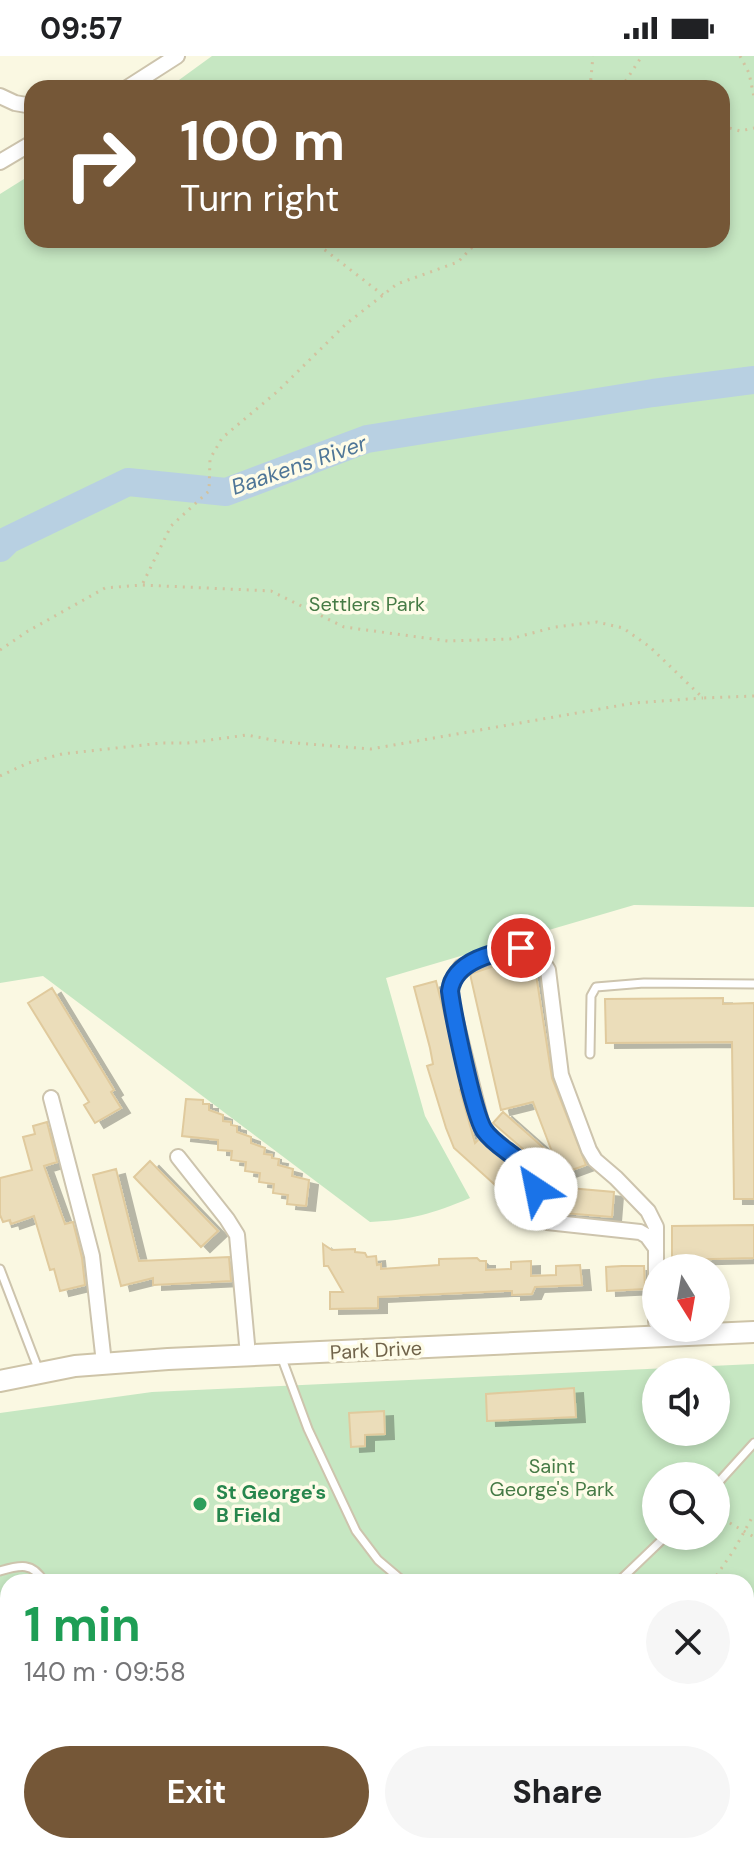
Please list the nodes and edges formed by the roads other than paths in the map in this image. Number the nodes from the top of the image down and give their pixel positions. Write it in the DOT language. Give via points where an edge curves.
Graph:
graph roads {
  1 [pos="177,56"];
  2 [pos="140,80"];
  3 [pos="0,96"];
  4 [pos="24,105"];
  5 [pos="24,148"];
  6 [pos="0,162"];
  7 [pos="754,984"];
  8 [pos="590,1054"];
  9 [pos="51,1098"];
  10 [pos="178,1157"];
  11 [pos="655,1247"];
  12 [pos="655,1254"];
  13 [pos="0,1269"];
  14 [pos="642,1330"];
  15 [pos="730,1331"];
  16 [pos="754,1332"];
  17 [pos="280,1354"];
  18 [pos="248,1355"];
  19 [pos="104,1363"];
  20 [pos="40,1373"];
  21 [pos="0,1381"];
  22 [pos="754,1443"];
  23 [pos="730,1470"];
  24 [pos="651,1550"];
  25 [pos="0,1571"];
  26 [pos="38,1574"];
  27 [pos="395,1574"];
  28 [pos="626,1574"];
  1 -- 2 [label="street"];
  3 -- 4 [label="street"];
  5 -- 6 [label="street"];
  7 -- 8 [label="lane" via="596,987 591,996"];
  9 -- 19 [label="street" via="92,1256"];
  10 -- 18 [label="street" via="237,1235"];
  11 -- 11 [label="street" via="640,1232 547,1222 536,1213 532,1174 481,1122 451,1001 451,982 461,967 521,948 544,960 561,1075 571,1107 591,1156 651,1215"];
  11 -- 12 [label="street"];
  13 -- 20 [label="lane"];
  14 -- 17 [label="street, Park Drive"];
  15 -- 16 [label="street, Park Drive"];
  17 -- 18 [label="street, Park Drive"];
  17 -- 27 [label="lane" via="356,1531"];
  18 -- 19 [label="street, Park Drive"];
  19 -- 20 [label="street, Park Drive"];
  20 -- 21 [label="street, Park Drive"];
  22 -- 23 [label="lane"];
  24 -- 28 [label="lane"];
  25 -- 26 [label="lane" via="25,1564"];
}
